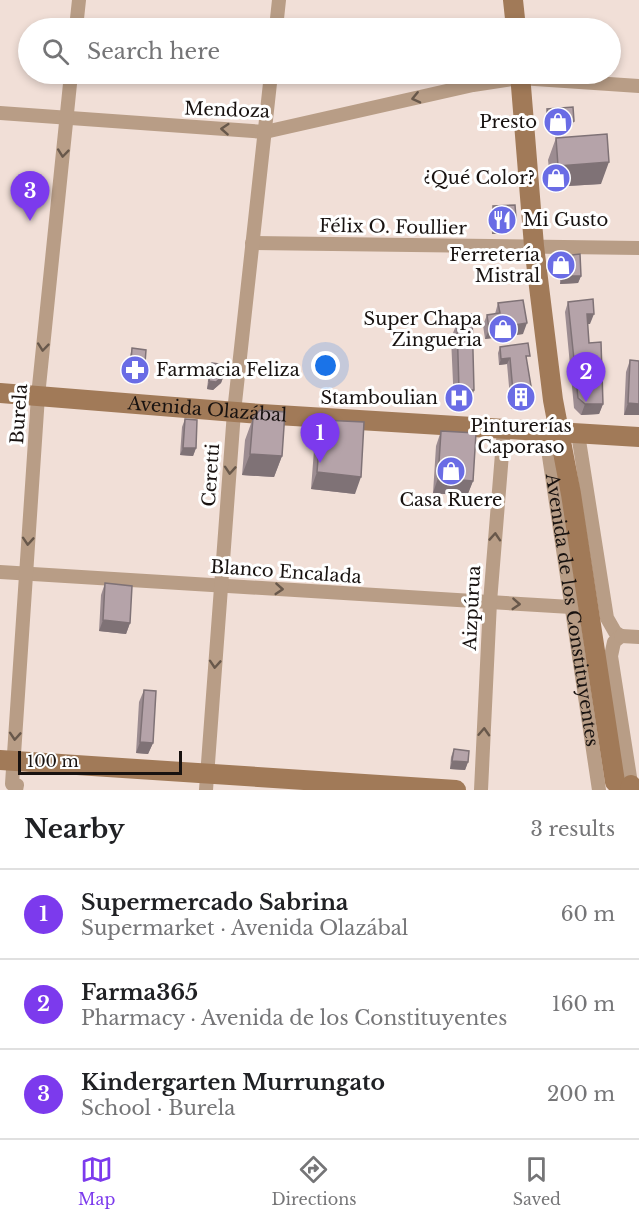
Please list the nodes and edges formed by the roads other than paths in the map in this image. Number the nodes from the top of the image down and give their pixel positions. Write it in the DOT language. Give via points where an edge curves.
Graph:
graph roads {
  1 [pos="79,0"];
  2 [pos="279,0"];
  3 [pos="513,0"];
  4 [pos="77,18"];
  5 [pos="277,18"];
  6 [pos="515,18"];
  7 [pos="70,84"];
  8 [pos="270,84"];
  9 [pos="478,84"];
  10 [pos="521,84"];
  11 [pos="615,84"];
  12 [pos="639,86"];
  13 [pos="0,113"];
  14 [pos="66,117"];
  15 [pos="265,132"];
  16 [pos="252,243"];
  17 [pos="534,246"];
  18 [pos="639,248"];
  19 [pos="0,393"];
  20 [pos="38,396"];
  21 [pos="234,412"];
  22 [pos="504,429"];
  23 [pos="569,433"];
  24 [pos="639,437"];
  25 [pos="0,572"];
  26 [pos="26,574"];
  27 [pos="221,585"];
  28 [pos="490,602"];
  29 [pos="571,607"];
  30 [pos="621,636"];
  31 [pos="639,637"];
  32 [pos="7,760"];
  33 [pos="206,786"];
  34 [pos="621,788"];
  35 [pos="16,790"];
  36 [pos="456,790"];
  37 [pos="481,790"];
  1 -- 4 [label="street"];
  2 -- 5 [label="street"];
  3 -- 6 [label="main road"];
  7 -- 14 [label="street, Burela"];
  8 -- 15 [label="street, Ceretti"];
  9 -- 15 [label="street, Mendoza, one-way"];
  10 -- 17 [label="main road, Avenida de los Constituyentes"];
  11 -- 12 [label="street, Mendoza"];
  13 -- 14 [label="street, Mendoza"];
  15 -- 14 [label="street, Mendoza, one-way"];
  14 -- 20 [label="street, Burela, one-way"];
  15 -- 16 [label="street, Ceretti"];
  16 -- 17 [label="street, Félix O. Foullier"];
  16 -- 21 [label="street, Ceretti"];
  17 -- 18 [label="street, Félix O. Foullier"];
  17 -- 23 [label="main road, Avenida de los Constituyentes" via="553,400"];
  19 -- 20 [label="main road, Avenida Olazábal"];
  20 -- 21 [label="main road, Avenida Olazábal"];
  20 -- 26 [label="street, Burela, one-way"];
  21 -- 22 [label="main road, Avenida Olazábal"];
  21 -- 27 [label="street, Ceretti, one-way"];
  22 -- 23 [label="main road, Avenida Olazábal"];
  28 -- 22 [label="street, Aizpúrua, one-way"];
  23 -- 24 [label="main road, Avenida Olazábal"];
  23 -- 29 [label="street, Avenida de los Constituyentes" via="549,456"];
  23 -- 30 [label="street, Avenida de los Constituyentes" via="607,618"];
  23 -- 34 [label="main road, Avenida de los Constituyentes"];
  25 -- 26 [label="street, Blanco Encalada"];
  26 -- 27 [label="street, Blanco Encalada"];
  26 -- 32 [label="street, Burela, one-way"];
  27 -- 28 [label="street, Blanco Encalada, one-way"];
  27 -- 33 [label="street, Ceretti, one-way"];
  28 -- 29 [label="street, Blanco Encalada, one-way"];
  37 -- 28 [label="street, Aizpúrua, one-way"];
  29 -- 34 [label="street, Avenida de los Constituyentes"];
  30 -- 31 [label="street"];
  30 -- 34 [label="street, Avenida de los Constituyentes" via="614,642 612,656"];
  32 -- 33 [label="main road"];
  32 -- 35 [label="street, Burela"];
  33 -- 36 [label="main road"];
}
